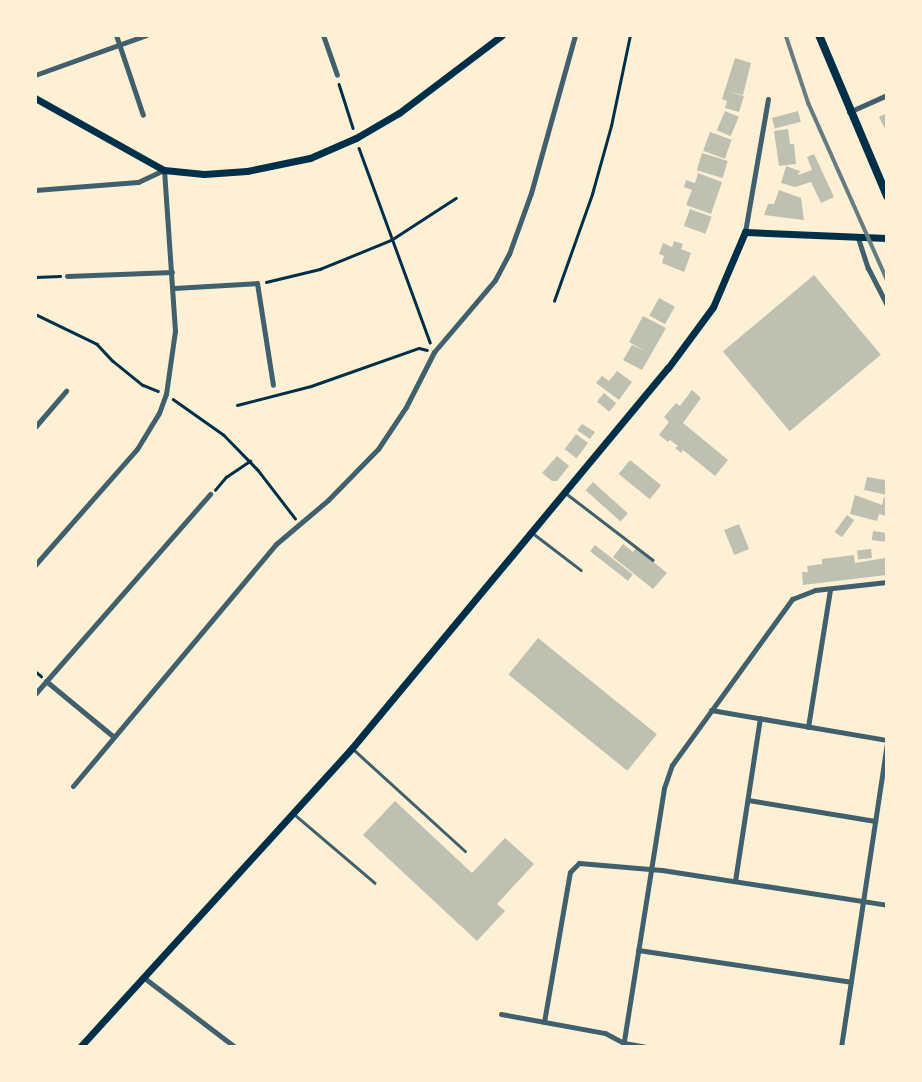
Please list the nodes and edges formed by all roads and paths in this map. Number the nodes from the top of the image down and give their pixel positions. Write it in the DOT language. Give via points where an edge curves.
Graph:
graph roads {
  1 [pos="116,35"];
  2 [pos="146,35"];
  3 [pos="323,35"];
  4 [pos="502,35"];
  5 [pos="575,35"];
  6 [pos="630,35"];
  7 [pos="819,35"];
  8 [pos="119,44"];
  9 [pos="35,75"];
  10 [pos="337,75"];
  11 [pos="887,95"];
  12 [pos="35,98"];
  13 [pos="768,99"];
  14 [pos="849,112"];
  15 [pos="143,115"];
  16 [pos="356,138"];
  17 [pos="164,170"];
  18 [pos="35,190"];
  19 [pos="887,196"];
  20 [pos="456,198"];
  21 [pos="745,232"];
  22 [pos="858,238"];
  23 [pos="887,238"];
  24 [pos="391,240"];
  25 [pos="172,271"];
  26 [pos="67,276"];
  27 [pos="35,277"];
  28 [pos="257,283"];
  29 [pos="174,288"];
  30 [pos="554,301"];
  31 [pos="887,305"];
  32 [pos="35,314"];
  33 [pos="434,352"];
  34 [pos="273,385"];
  35 [pos="66,391"];
  36 [pos="166,394"];
  37 [pos="237,405"];
  38 [pos="35,427"];
  39 [pos="250,461"];
  40 [pos="564,492"];
  41 [pos="210,494"];
  42 [pos="298,523"];
  43 [pos="531,532"];
  44 [pos="653,560"];
  45 [pos="35,565"];
  46 [pos="581,570"];
  47 [pos="887,582"];
  48 [pos="830,589"];
  49 [pos="46,681"];
  50 [pos="35,694"];
  51 [pos="711,710"];
  52 [pos="760,718"];
  53 [pos="808,727"];
  54 [pos="114,737"];
  55 [pos="887,742"];
  56 [pos="352,748"];
  57 [pos="72,786"];
  58 [pos="748,800"];
  59 [pos="294,814"];
  60 [pos="875,821"];
  61 [pos="465,851"];
  62 [pos="651,870"];
  63 [pos="735,881"];
  64 [pos="375,883"];
  65 [pos="863,901"];
  66 [pos="887,905"];
  67 [pos="638,950"];
  68 [pos="142,976"];
  69 [pos="851,982"];
  70 [pos="501,1014"];
  71 [pos="544,1022"];
  72 [pos="623,1045"];
  73 [pos="80,1047"];
  74 [pos="235,1047"];
  75 [pos="647,1047"];
  76 [pos="841,1047"];
  1 -- 8 [label="street"];
  2 -- 8 [label="street"];
  3 -- 10 [label="street"];
  4 -- 16 [label="main road" via="399,113"];
  5 -- 33 [label="street" via="550,131 505,263"];
  6 -- 30 [label="path" via="605,148"];
  7 -- 14 [label="main road"];
  8 -- 9 [label="street"];
  8 -- 15 [label="street"];
  10 -- 16 [label="path"];
  11 -- 14 [label="street"];
  12 -- 17 [label="main road"];
  13 -- 21 [label="street"];
  14 -- 19 [label="main road"];
  16 -- 17 [label="main road" via="310,158 268,167 204,174"];
  16 -- 24 [label="path"];
  17 -- 18 [label="street" via="138,182"];
  17 -- 25 [label="street"];
  20 -- 24 [label="path"];
  21 -- 22 [label="main road"];
  21 -- 40 [label="main road" via="699,328"];
  22 -- 23 [label="main road"];
  22 -- 31 [label="street" via="867,268"];
  24 -- 28 [label="path" via="320,269"];
  24 -- 33 [label="path"];
  25 -- 26 [label="street"];
  25 -- 29 [label="street"];
  26 -- 27 [label="path"];
  28 -- 29 [label="street"];
  28 -- 34 [label="street"];
  29 -- 36 [label="street" via="173,356"];
  32 -- 36 [label="path" via="97,344 144,384"];
  33 -- 37 [label="path" via="419,348 311,386"];
  33 -- 42 [label="street" via="378,449"];
  35 -- 38 [label="street"];
  36 -- 39 [label="path" via="224,435"];
  36 -- 45 [label="street" via="137,449"];
  39 -- 41 [label="path"];
  39 -- 42 [label="path"];
  40 -- 43 [label="main road"];
  40 -- 44 [label="lane"];
  41 -- 49 [label="street"];
  42 -- 54 [label="street"];
  43 -- 46 [label="lane"];
  43 -- 56 [label="main road"];
  47 -- 48 [label="street"];
  48 -- 51 [label="street" via="792,599"];
  48 -- 53 [label="street"];
  49 -- 50 [label="street"];
  49 -- 54 [label="street"];
  51 -- 52 [label="street"];
  51 -- 62 [label="street" via="668,773"];
  52 -- 53 [label="street"];
  52 -- 58 [label="street"];
  53 -- 55 [label="street"];
  54 -- 57 [label="street"];
  55 -- 60 [label="street"];
  56 -- 59 [label="main road"];
  56 -- 61 [label="lane"];
  58 -- 60 [label="street"];
  58 -- 63 [label="street"];
  59 -- 64 [label="lane"];
  59 -- 68 [label="main road"];
  60 -- 65 [label="street"];
  62 -- 63 [label="street"];
  62 -- 67 [label="street"];
  62 -- 71 [label="street" via="575,864"];
  63 -- 65 [label="street"];
  65 -- 66 [label="street"];
  65 -- 69 [label="street"];
  67 -- 69 [label="street"];
  67 -- 72 [label="street"];
  68 -- 73 [label="main road"];
  68 -- 74 [label="street"];
  69 -- 76 [label="street"];
  70 -- 71 [label="street"];
  71 -- 72 [label="street" via="605,1033"];
  72 -- 75 [label="street"];
}
